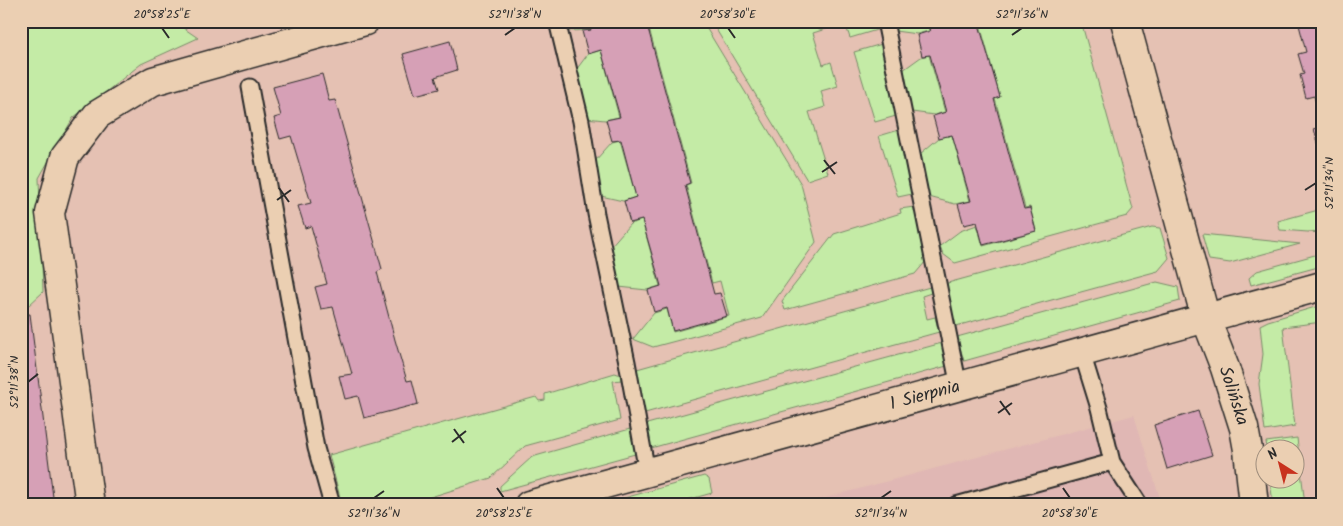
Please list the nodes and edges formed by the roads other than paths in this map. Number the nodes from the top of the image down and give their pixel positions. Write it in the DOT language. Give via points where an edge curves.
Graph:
graph roads {
  1 [pos="365,21"];
  2 [pos="557,21"];
  3 [pos="885,21"];
  4 [pos="1125,21"];
  5 [pos="250,87"];
  6 [pos="1322,286"];
  7 [pos="1206,319"];
  8 [pos="1082,353"];
  9 [pos="959,387"];
  10 [pos="1112,462"];
  11 [pos="647,472"];
  12 [pos="564,500"];
  13 [pos="90,505"];
  14 [pos="332,505"];
  15 [pos="529,505"];
  16 [pos="956,505"];
  17 [pos="1140,505"];
  18 [pos="1254,505"];
  1 -- 13 [label="street" via="153,81 97,115 65,158 50,213"];
  2 -- 11 [label="lane" via="581,121"];
  3 -- 9 [label="lane"];
  4 -- 7 [label="street, Solińska"];
  5 -- 14 [label="lane" via="316,448"];
  6 -- 7 [label="street, 1 Sierpnia"];
  7 -- 8 [label="street, 1 Sierpnia"];
  7 -- 18 [label="street, Solińska" via="1244,428"];
  8 -- 9 [label="street, 1 Sierpnia"];
  8 -- 10 [label="lane"];
  9 -- 11 [label="street, 1 Sierpnia"];
  10 -- 16 [label="lane"];
  10 -- 17 [label="lane"];
  11 -- 12 [label="street, 1 Sierpnia"];
  12 -- 15 [label="street, 1 Sierpnia"];
}
